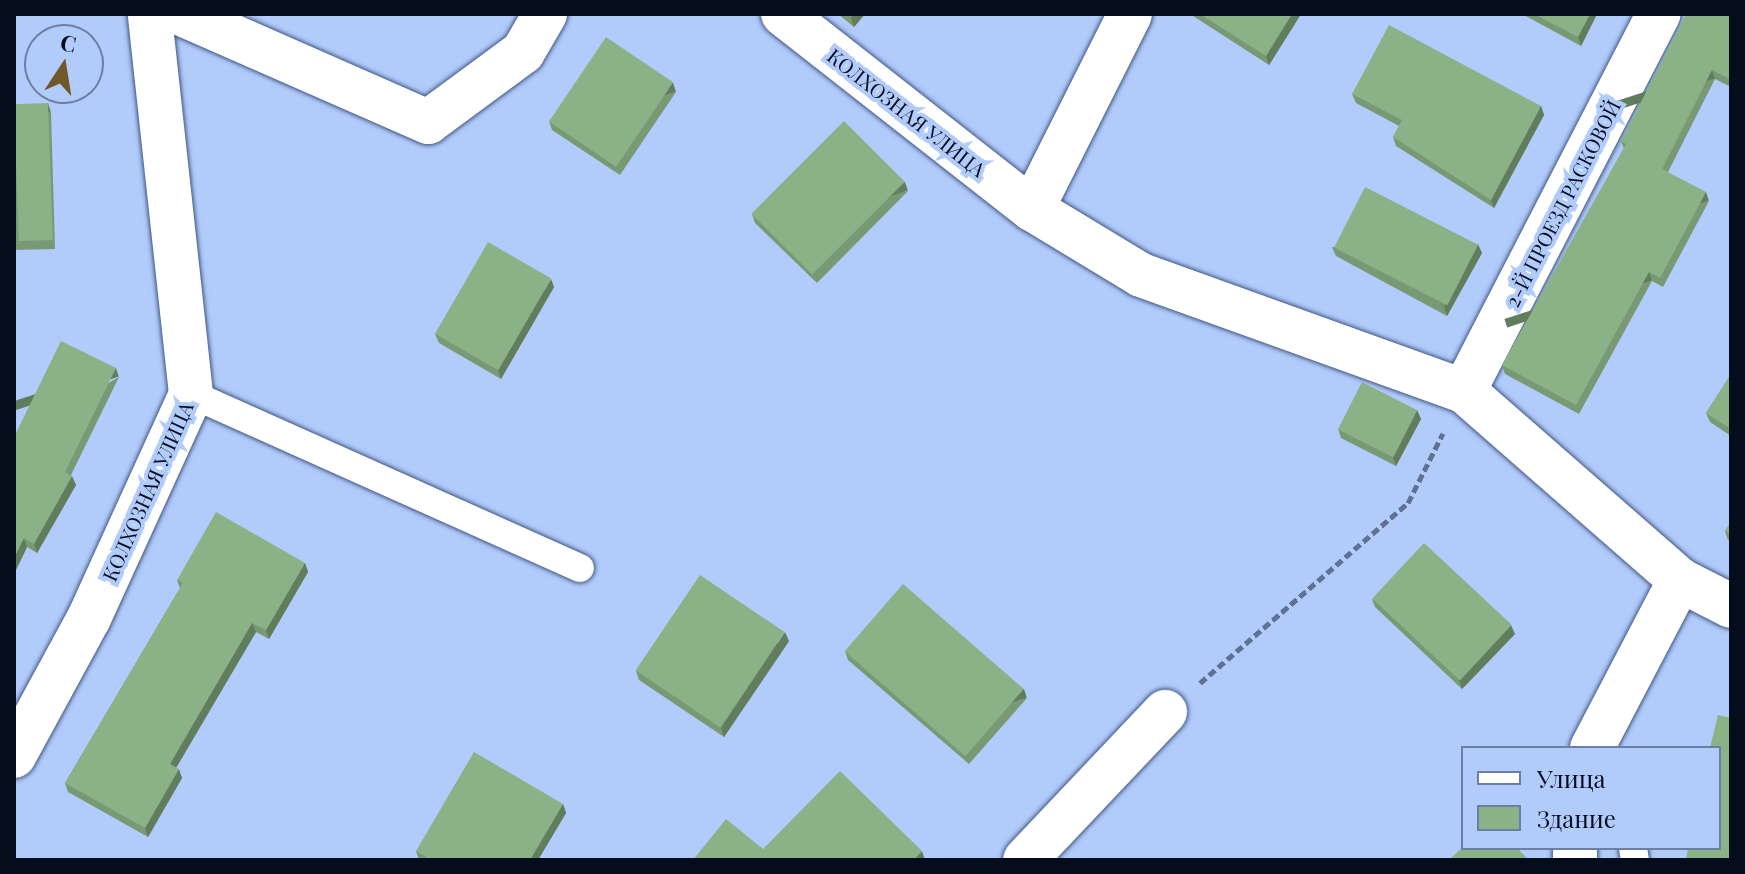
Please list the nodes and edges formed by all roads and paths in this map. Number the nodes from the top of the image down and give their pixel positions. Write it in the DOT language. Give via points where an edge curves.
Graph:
graph roads {
  1 [pos="150,14"];
  2 [pos="182,14"];
  3 [pos="545,14"];
  4 [pos="783,14"];
  5 [pos="1130,14"];
  6 [pos="1659,14"];
  7 [pos="1032,209"];
  8 [pos="1464,391"];
  9 [pos="191,394"];
  10 [pos="580,568"];
  11 [pos="1680,580"];
  12 [pos="1731,606"];
  13 [pos="1165,712"];
  14 [pos="1593,746"];
  15 [pos="14,756"];
  16 [pos="1025,860"];
  1 -- 9 [label="street, КОЛХОЗНАЯ УЛИЦА"];
  2 -- 3 [label="street" via="428,122 523,52"];
  4 -- 7 [label="street, КОЛХОЗНАЯ УЛИЦА"];
  5 -- 7 [label="street"];
  6 -- 8 [label="street, 2-Й ПРОЕЗД РАСКОВОЙ"];
  7 -- 8 [label="street, КОЛХОЗНАЯ УЛИЦА" via="1141,275"];
  8 -- 11 [label="street"];
  8 -- 13 [label="path" via="1408,503"];
  9 -- 10 [label="lane"];
  9 -- 15 [label="street, КОЛХОЗНАЯ УЛИЦА" via="89,618"];
  11 -- 12 [label="street"];
  11 -- 14 [label="street"];
  13 -- 16 [label="street"];
}
